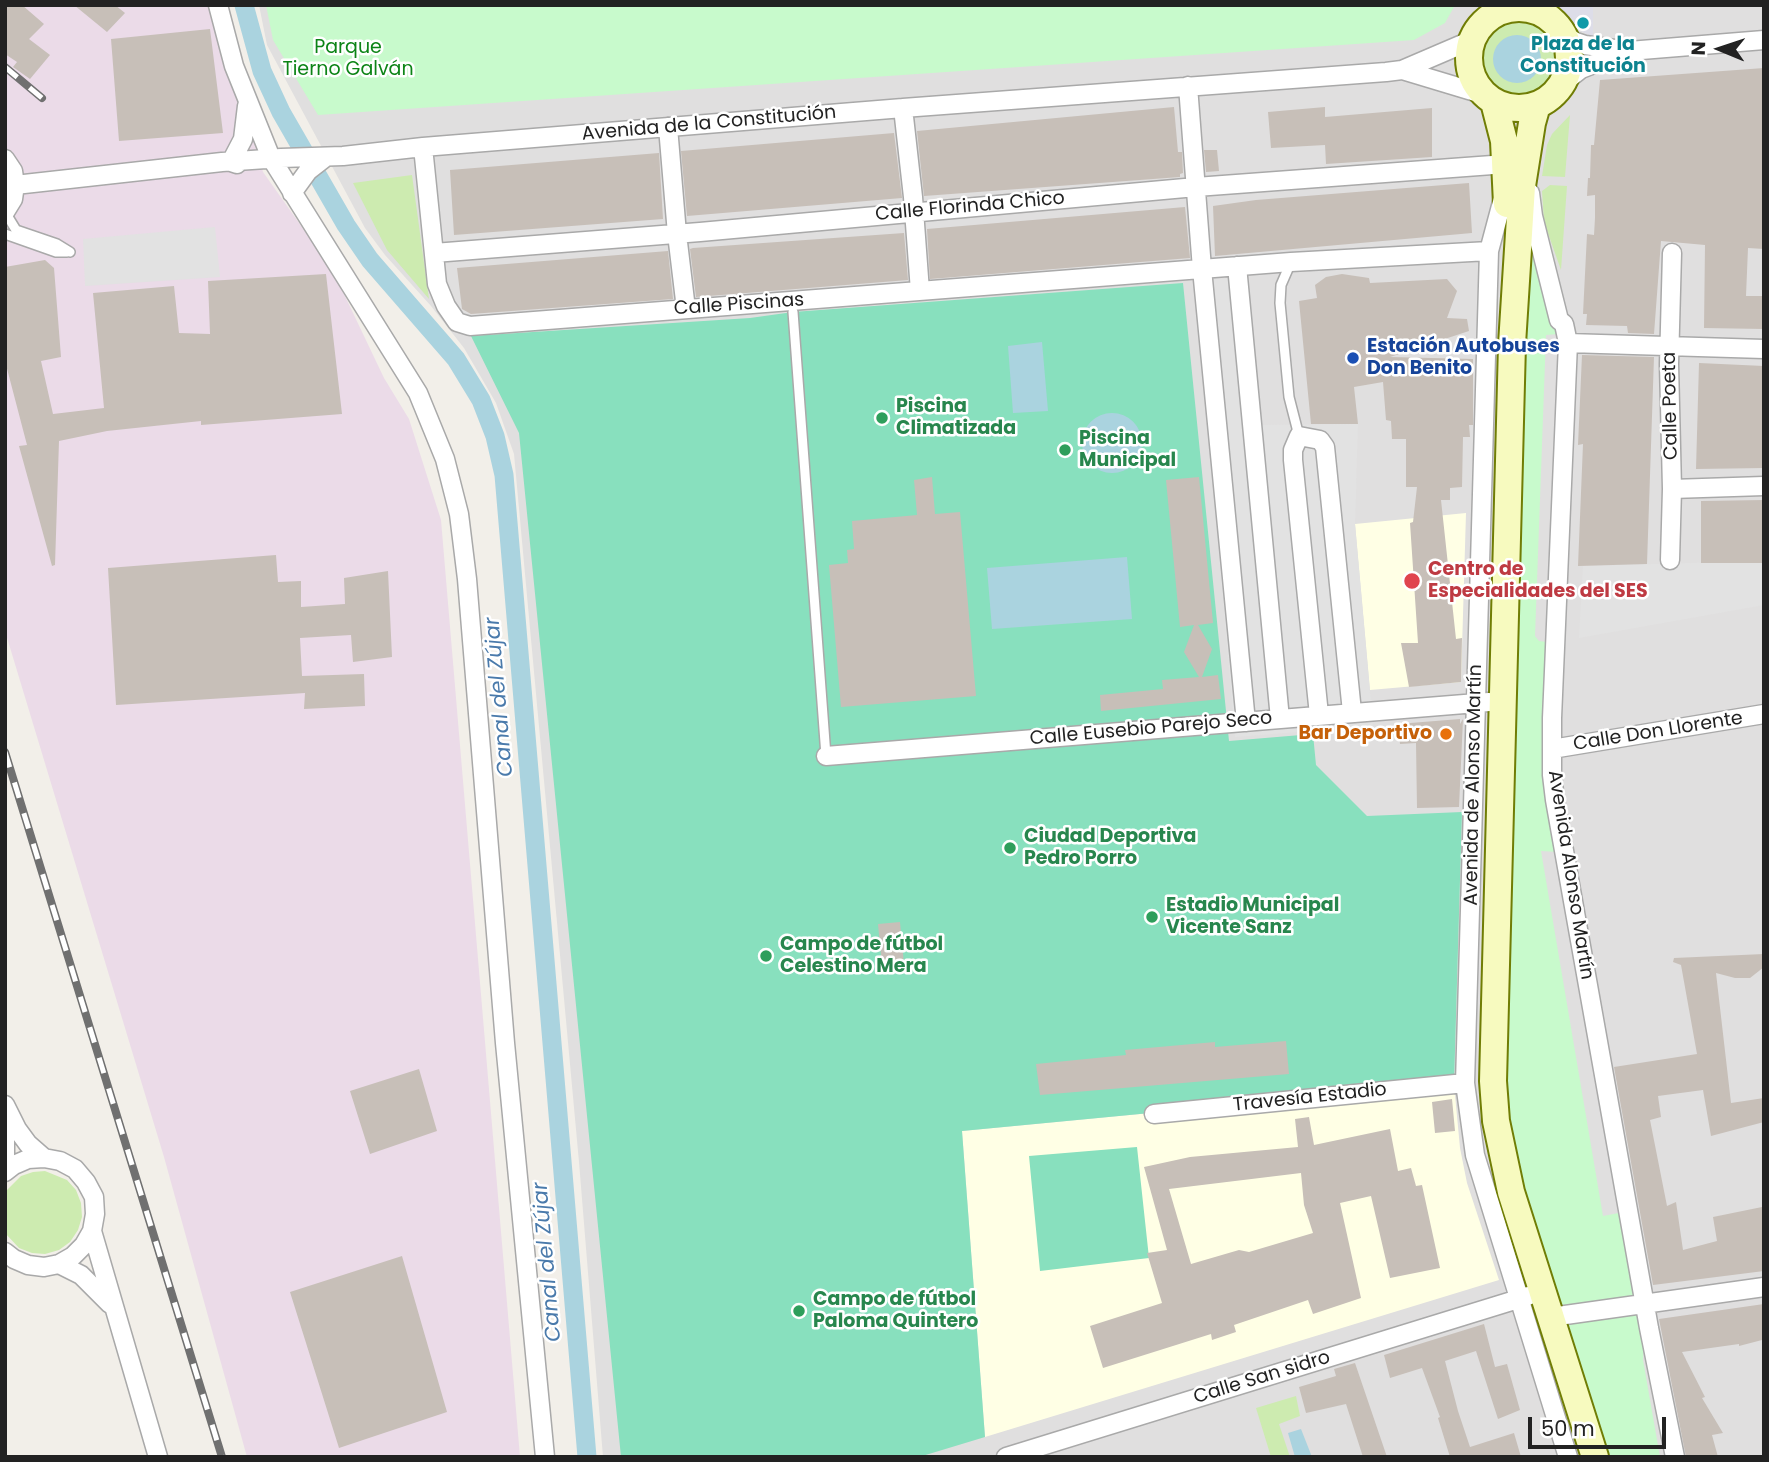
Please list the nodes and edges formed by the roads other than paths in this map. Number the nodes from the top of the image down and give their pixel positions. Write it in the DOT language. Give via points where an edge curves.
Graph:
graph roads {
  1 [pos="218,5"];
  2 [pos="1549,18"];
  3 [pos="1478,25"];
  4 [pos="1762,38"];
  5 [pos="1629,51"];
  6 [pos="1402,69"];
  7 [pos="1562,83"];
  8 [pos="1188,86"];
  9 [pos="1489,98"];
  10 [pos="248,103"];
  11 [pos="903,108"];
  12 [pos="1534,114"];
  13 [pos="668,127"];
  14 [pos="423,147"];
  15 [pos="331,157"];
  16 [pos="5,159"];
  17 [pos="231,162"];
  18 [pos="284,171"];
  19 [pos="1512,178"];
  20 [pos="15,185"];
  21 [pos="1196,187"];
  22 [pos="5,212"];
  23 [pos="914,212"];
  24 [pos="5,234"];
  25 [pos="677,234"];
  26 [pos="1489,251"];
  27 [pos="434,253"];
  28 [pos="1672,253"];
  29 [pos="1291,262"];
  30 [pos="1237,266"];
  31 [pos="1202,269"];
  32 [pos="920,291"];
  33 [pos="687,309"];
  34 [pos="793,312"];
  35 [pos="1568,343"];
  36 [pos="1669,346"];
  37 [pos="1764,349"];
  38 [pos="1299,436"];
  39 [pos="1764,486"];
  40 [pos="1672,489"];
  41 [pos="1670,560"];
  42 [pos="1489,702"];
  43 [pos="1352,712"];
  44 [pos="1319,715"];
  45 [pos="1764,715"];
  46 [pos="1280,719"];
  47 [pos="1246,722"];
  48 [pos="1552,749"];
  49 [pos="826,757"];
  50 [pos="1465,1083"];
  51 [pos="5,1105"];
  52 [pos="1154,1114"];
  53 [pos="5,1131"];
  54 [pos="44,1158"];
  55 [pos="5,1163"];
  56 [pos="5,1172"];
  57 [pos="92,1231"];
  58 [pos="5,1252"];
  59 [pos="59,1264"];
  60 [pos="1764,1287"];
  61 [pos="1530,1295"];
  62 [pos="1646,1303"];
  63 [pos="114,1309"];
  64 [pos="1551,1317"];
  65 [pos="158,1457"];
  66 [pos="545,1457"];
  67 [pos="1006,1457"];
  68 [pos="1568,1457"];
  69 [pos="1595,1457"];
  70 [pos="1675,1457"];
  1 -- 10 [label="street"];
  2 -- 3 [label="main road" via="1516,8"];
  2 -- 5 [label="street" via="1576,43"];
  2 -- 7 [label="main road" via="1568,50"];
  3 -- 6 [label="street"];
  3 -- 9 [label="main road" via="1470,69"];
  4 -- 5 [label="street"];
  5 -- 7 [label="street" via="1581,69"];
  6 -- 8 [label="street, Avenida de la Constitución"];
  6 -- 9 [label="street"];
  7 -- 12 [label="main road"];
  8 -- 11 [label="street, Avenida de la Constitución"];
  8 -- 21 [label="street"];
  9 -- 12 [label="main road"];
  9 -- 19 [label="main road, Avenida de Alonso Martín"];
  10 -- 17 [label="street" via="243,139"];
  10 -- 18 [label="street"];
  11 -- 13 [label="street, Avenida de la Constitución"];
  11 -- 23 [label="street"];
  12 -- 19 [label="main road, Avenida de Alonso Martín"];
  12 -- 35 [label="street, Avenida Alonso Martín" via="1530,199"];
  13 -- 14 [label="street, Avenida de la Constitución"];
  13 -- 25 [label="street"];
  14 -- 15 [label="street, Avenida de la Constitución"];
  14 -- 27 [label="street, Calle Piscinas"];
  15 -- 18 [label="street, Avenida de la Constitución"];
  15 -- 18 [label="street"];
  16 -- 20 [label="street"];
  17 -- 18 [label="street, Avenida de la Constitución"];
  17 -- 20 [label="street, Avenida de la Constitución"];
  18 -- 66 [label="street" via="418,393 445,459 459,514"];
  19 -- 21 [label="street, Calle Florinda Chico"];
  19 -- 26 [label="street, Avenida de Alonso Martín"];
  19 -- 42 [label="main road, Avenida de Alonso Martín" via="1512,344"];
  20 -- 22 [label="street"];
  21 -- 23 [label="street, Calle Florinda Chico"];
  21 -- 31 [label="street"];
  22 -- 24 [label="lane" via="16,230 70,252"];
  23 -- 25 [label="street, Calle Florinda Chico"];
  23 -- 32 [label="street"];
  25 -- 27 [label="street, Calle Florinda Chico"];
  25 -- 33 [label="street"];
  26 -- 29 [label="street, Calle Piscinas"];
  26 -- 42 [label="street, Avenida de Alonso Martín"];
  27 -- 33 [label="street, Calle Piscinas" via="437,284 446,306 457,321 470,326"];
  28 -- 36 [label="street, Calle Poeta"];
  29 -- 30 [label="street, Calle Piscinas"];
  29 -- 38 [label="lane" via="1280,285 1280,303 1289,397"];
  30 -- 31 [label="street, Calle Piscinas"];
  30 -- 46 [label="street"];
  31 -- 32 [label="street, Calle Piscinas"];
  31 -- 47 [label="street"];
  32 -- 33 [label="street, Calle Piscinas"];
  34 -- 49 [label="lane"];
  35 -- 36 [label="street"];
  35 -- 48 [label="street, Avenida Alonso Martín"];
  36 -- 37 [label="street"];
  36 -- 40 [label="street, Calle Poeta"];
  38 -- 43 [label="street" via="1320,440 1325,447"];
  38 -- 44 [label="street" via="1293,460"];
  39 -- 40 [label="street"];
  40 -- 41 [label="street, Calle Poeta"];
  42 -- 43 [label="street, Calle Eusebio Parejo Seco"];
  42 -- 50 [label="street, Avenida de Alonso Martín"];
  42 -- 61 [label="main road, Avenida de Alonso Martín" via="1496,1121"];
  43 -- 44 [label="street, Calle Eusebio Parejo Seco"];
  44 -- 46 [label="street, Calle Eusebio Parejo Seco"];
  45 -- 48 [label="street, Calle Don Llorente"];
  46 -- 47 [label="street, Calle Eusebio Parejo Seco"];
  47 -- 49 [label="street, Calle Eusebio Parejo Seco"];
  48 -- 62 [label="street, Avenida Alonso Martín" via="1555,800"];
  50 -- 52 [label="street, Travesía Estadio"];
  50 -- 61 [label="street, Avenida de Alonso Martín" via="1475,1155"];
  51 -- 54 [label="street" via="28,1144"];
  53 -- 55 [label="street"];
  54 -- 56 [label="street" via="28,1159"];
  54 -- 57 [label="street" via="75,1169 86,1182 94,1198"];
  57 -- 59 [label="street" via="85,1245"];
  57 -- 63 [label="street"];
  58 -- 59 [label="street" via="28,1265"];
  59 -- 63 [label="street" via="81,1275"];
  60 -- 62 [label="street"];
  61 -- 64 [label="main road, Avenida de Alonso Martín"];
  61 -- 67 [label="street, Calle San sidro"];
  61 -- 68 [label="street, Avenida de Alonso Martín"];
  62 -- 64 [label="street"];
  62 -- 70 [label="street, Avenida Alonso Martín"];
  63 -- 65 [label="street"];
  64 -- 69 [label="main road, Avenida de Alonso Martín"];
}
